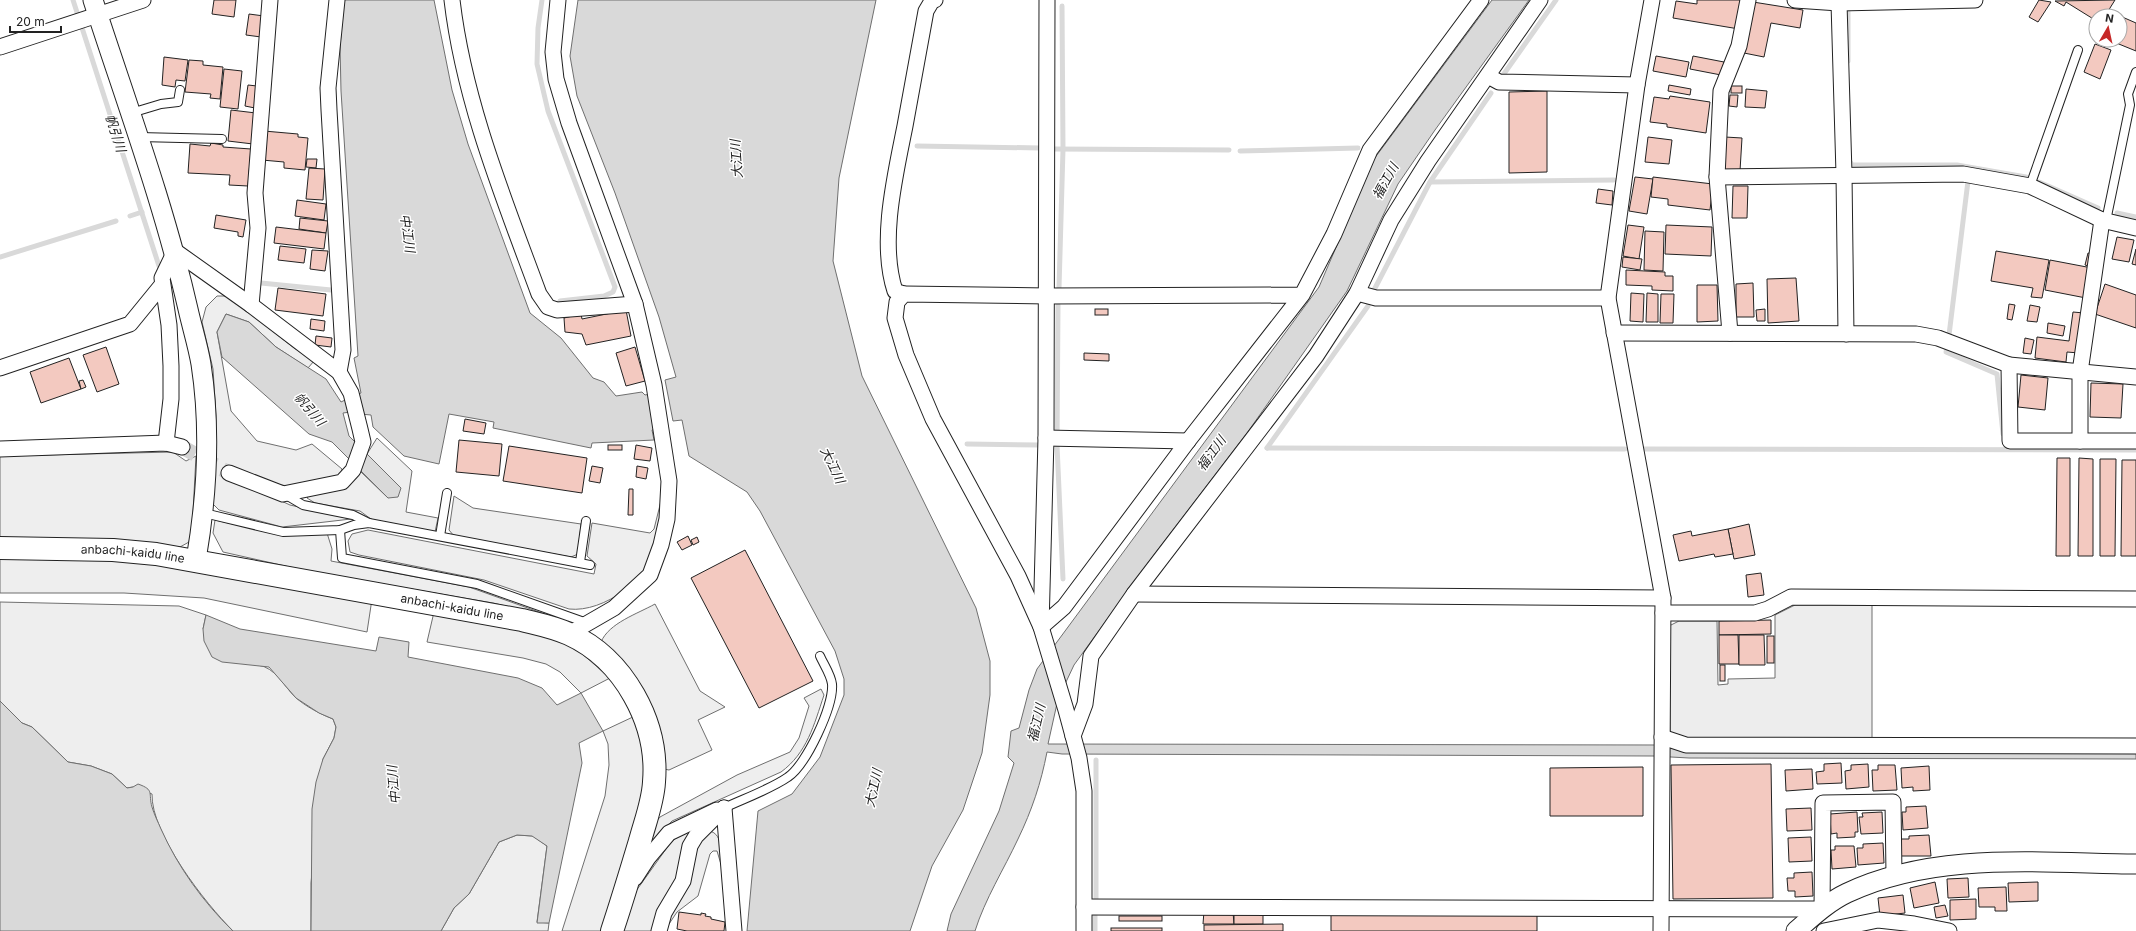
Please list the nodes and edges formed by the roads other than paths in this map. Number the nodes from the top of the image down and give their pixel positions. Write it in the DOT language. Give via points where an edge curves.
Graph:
graph roads {
  1 [pos="143,0"];
  2 [pos="270,0"];
  3 [pos="337,0"];
  4 [pos="452,0"];
  5 [pos="558,0"];
  6 [pos="934,0"];
  7 [pos="1047,0"];
  8 [pos="1481,0"];
  9 [pos="1540,0"];
  10 [pos="1652,0"];
  11 [pos="1748,0"];
  12 [pos="1795,0"];
  13 [pos="1975,0"];
  14 [pos="1839,4"];
  15 [pos="94,11"];
  16 [pos="0,47"];
  17 [pos="2078,50"];
  18 [pos="2136,72"];
  19 [pos="1488,76"];
  20 [pos="1638,85"];
  21 [pos="180,90"];
  22 [pos="130,114"];
  23 [pos="138,137"];
  24 [pos="222,139"];
  25 [pos="1844,174"];
  26 [pos="1717,177"];
  27 [pos="2030,186"];
  28 [pos="2104,220"];
  29 [pos="2136,228"];
  30 [pos="175,251"];
  31 [pos="161,286"];
  32 [pos="1357,293"];
  33 [pos="904,294"];
  34 [pos="1302,295"];
  35 [pos="1048,296"];
  36 [pos="1608,298"];
  37 [pos="635,304"];
  38 [pos="251,305"];
  39 [pos="1614,332"];
  40 [pos="1730,333"];
  41 [pos="1846,334"];
  42 [pos="2009,365"];
  43 [pos="0,368"];
  44 [pos="339,372"];
  45 [pos="2080,372"];
  46 [pos="2136,377"];
  47 [pos="1053,438"];
  48 [pos="1188,441"];
  49 [pos="2080,441"];
  50 [pos="2136,441"];
  51 [pos="166,443"];
  52 [pos="182,447"];
  53 [pos="0,449"];
  54 [pos="229,474"];
  55 [pos="283,494"];
  56 [pos="448,494"];
  57 [pos="204,513"];
  58 [pos="586,521"];
  59 [pos="369,523"];
  60 [pos="340,530"];
  61 [pos="440,536"];
  62 [pos="0,548"];
  63 [pos="196,560"];
  64 [pos="580,562"];
  65 [pos="590,564"];
  66 [pos="1134,594"];
  67 [pos="1663,598"];
  68 [pos="2136,599"];
  69 [pos="1663,613"];
  70 [pos="588,624"];
  71 [pos="569,634"];
  72 [pos="1042,634"];
  73 [pos="820,656"];
  74 [pos="1074,738"];
  75 [pos="1662,740"];
  76 [pos="2136,746"];
  77 [pos="724,808"];
  78 [pos="2136,864"];
  79 [pos="1894,875"];
  80 [pos="623,896"];
  81 [pos="1084,907"];
  82 [pos="1660,908"];
  83 [pos="1822,909"];
  84 [pos="612,931"];
  85 [pos="659,931"];
  86 [pos="734,931"];
  87 [pos="1084,931"];
  88 [pos="1661,931"];
  89 [pos="1796,931"];
  90 [pos="1824,931"];
  91 [pos="1949,931"];
  1 -- 15 [label="street"];
  2 -- 38 [label="street" via="255,193 258,228"];
  3 -- 44 [label="street" via="328,95 343,350"];
  4 -- 37 [label="street" via="464,70 485,147 539,294 548,308 557,310"];
  5 -- 37 [label="street" via="553,52 556,79 569,123"];
  6 -- 33 [label="street" via="926,11 896,173 890,226 890,275 895,292"];
  7 -- 35 [label="street"];
  8 -- 34 [label="street" via="1370,150 1334,234"];
  9 -- 19 [label="street"];
  10 -- 20 [label="street"];
  11 -- 26 [label="street" via="1739,46 1721,91"];
  12 -- 14 [label="street"];
  13 -- 14 [label="street"];
  14 -- 25 [label="street"];
  15 -- 16 [label="street" via="68,25"];
  15 -- 22 [label="street"];
  17 -- 27 [label="lane"];
  18 -- 28 [label="lane" via="2128,94 2130,105"];
  19 -- 20 [label="street" via="1499,82"];
  19 -- 32 [label="street" via="1428,161 1391,220"];
  20 -- 36 [label="street"];
  21 -- 22 [label="lane" via="178,102 161,104"];
  22 -- 23 [label="street"];
  23 -- 24 [label="lane"];
  23 -- 30 [label="street"];
  25 -- 26 [label="street"];
  25 -- 27 [label="street" via="1963,174"];
  25 -- 41 [label="street"];
  26 -- 40 [label="street"];
  27 -- 28 [label="street"];
  28 -- 29 [label="street"];
  28 -- 45 [label="street"];
  30 -- 31 [label="street" via="162,278"];
  30 -- 38 [label="street"];
  30 -- 57 [label="street" via="201,365 206,422"];
  31 -- 43 [label="street" via="130,324"];
  31 -- 51 [label="street" via="169,325 171,359 171,399"];
  32 -- 36 [label="street" via="1376,298"];
  32 -- 66 [label="street" via="1316,356"];
  33 -- 35 [label="street"];
  33 -- 72 [label="street" via="897,302 895,318 906,355 933,419 1018,576"];
  34 -- 35 [label="street"];
  34 -- 48 [label="street"];
  35 -- 47 [label="street"];
  36 -- 39 [label="street"];
  37 -- 70 [label="street" via="662,431 669,481 667,519 650,576 614,608"];
  38 -- 44 [label="street"];
  39 -- 40 [label="street"];
  39 -- 67 [label="street"];
  40 -- 41 [label="street"];
  41 -- 42 [label="street" via="1916,334 1938,338"];
  42 -- 45 [label="street"];
  42 -- 49 [label="street" via="2010,441"];
  44 -- 55 [label="street" via="351,393 363,442 353,470 342,482"];
  45 -- 46 [label="street"];
  45 -- 49 [label="street"];
  47 -- 48 [label="street"];
  47 -- 72 [label="street"];
  48 -- 72 [label="street"];
  49 -- 50 [label="street"];
  51 -- 52 [label="street"];
  51 -- 53 [label="street"];
  54 -- 55 [label="street"];
  55 -- 59 [label="lane" via="303,505 354,515"];
  56 -- 61 [label="lane"];
  57 -- 60 [label="lane" via="283,532"];
  57 -- 63 [label="street"];
  58 -- 64 [label="lane"];
  59 -- 60 [label="lane"];
  59 -- 61 [label="lane"];
  60 -- 70 [label="lane" via="342,558 477,584"];
  61 -- 64 [label="lane"];
  62 -- 63 [label="main road, anbachi-kaidu line" via="113,550"];
  63 -- 71 [label="main road, anbachi-kaidu line" via="522,620"];
  64 -- 65 [label="lane"];
  66 -- 67 [label="street"];
  66 -- 74 [label="street" via="1091,656 1085,704"];
  67 -- 69 [label="street"];
  68 -- 69 [label="street" via="1791,597 1755,613"];
  69 -- 75 [label="street"];
  70 -- 71 [label="street"];
  71 -- 80 [label="main road, anbachi-kaidu line" via="611,664 625,681 637,700 651,739 655,761 650,808"];
  72 -- 74 [label="street"];
  73 -- 77 [label="lane" via="832,686 826,712 804,761 788,777"];
  74 -- 81 [label="street" via="1084,791"];
  75 -- 76 [label="street" via="1686,745"];
  75 -- 82 [label="street"];
  77 -- 80 [label="street" via="669,833 648,858"];
  77 -- 85 [label="street" via="696,836 690,846 683,881 664,913"];
  77 -- 86 [label="street"];
  78 -- 79 [label="street" via="1963,863"];
  79 -- 83 [label="street" via="1846,894"];
  79 -- 83 [label="street" via="1893,802 1822,803"];
  80 -- 84 [label="main road, anbachi-kaidu line"];
  81 -- 82 [label="street"];
  81 -- 87 [label="street"];
  82 -- 83 [label="street"];
  82 -- 88 [label="street"];
  83 -- 89 [label="street"];
  90 -- 91 [label="street" via="1878,920"];
}
